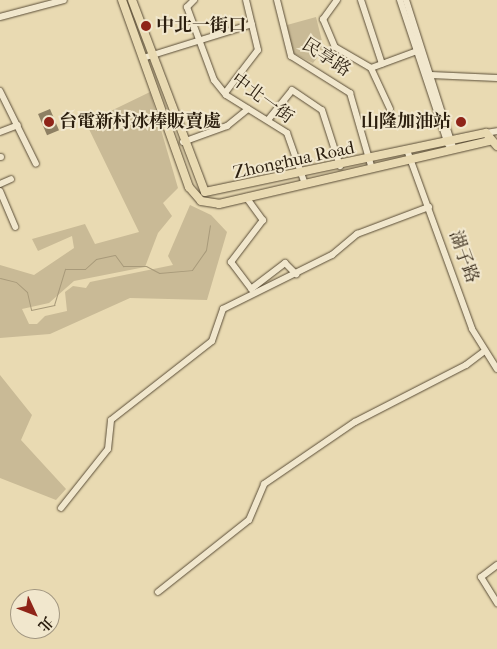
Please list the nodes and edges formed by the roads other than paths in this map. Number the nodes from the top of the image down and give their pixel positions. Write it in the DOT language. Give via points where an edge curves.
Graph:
graph roads {
  1 [pos="64,0"];
  2 [pos="122,0"];
  3 [pos="132,0"];
  4 [pos="246,0"];
  5 [pos="277,0"];
  6 [pos="337,0"];
  7 [pos="362,0"];
  8 [pos="400,0"];
  9 [pos="406,0"];
  10 [pos="191,2"];
  11 [pos="0,18"];
  12 [pos="252,24"];
  13 [pos="197,41"];
  14 [pos="420,50"];
  15 [pos="151,55"];
  16 [pos="143,58"];
  17 [pos="382,64"];
  18 [pos="371,68"];
  19 [pos="431,75"];
  20 [pos="497,78"];
  21 [pos="0,91"];
  22 [pos="224,93"];
  23 [pos="248,109"];
  24 [pos="390,109"];
  25 [pos="268,120"];
  26 [pos="18,125"];
  27 [pos="497,130"];
  28 [pos="0,132"];
  29 [pos="490,138"];
  30 [pos="450,141"];
  31 [pos="184,142"];
  32 [pos="497,146"];
  33 [pos="407,150"];
  34 [pos="454,150"];
  35 [pos="370,159"];
  36 [pos="412,161"];
  37 [pos="36,164"];
  38 [pos="340,166"];
  39 [pos="372,169"];
  40 [pos="303,173"];
  41 [pos="11,179"];
  42 [pos="0,184"];
  43 [pos="305,184"];
  44 [pos="0,190"];
  45 [pos="246,197"];
  46 [pos="429,207"];
  47 [pos="15,227"];
  48 [pos="296,274"];
  49 [pos="250,288"];
  50 [pos="255,294"];
  51 [pos="483,352"];
  52 [pos="497,356"];
  53 [pos="489,358"];
  54 [pos="497,369"];
  55 [pos="61,508"];
  56 [pos="497,565"];
  57 [pos="158,592"];
  58 [pos="497,603"];
  1 -- 11 [label="street"];
  2 -- 16 [label="main road"];
  3 -- 15 [label="main road"];
  4 -- 12 [label="street"];
  5 -- 35 [label="street, 民享路" via="287,50 350,93"];
  6 -- 18 [label="street" via="323,19 330,40"];
  7 -- 17 [label="street"];
  8 -- 14 [label="street"];
  9 -- 14 [label="street"];
  10 -- 13 [label="street, 中北一街"];
  12 -- 13 [label="street"];
  12 -- 22 [label="street" via="256,56"];
  13 -- 15 [label="street"];
  13 -- 22 [label="street, 中北一街"];
  14 -- 17 [label="street"];
  14 -- 19 [label="street"];
  14 -- 30 [label="street"];
  15 -- 16 [label="street"];
  15 -- 31 [label="main road"];
  16 -- 45 [label="main road, Zhonghua Road" via="189,187 201,202 219,204"];
  17 -- 18 [label="street"];
  18 -- 24 [label="street"];
  19 -- 20 [label="street"];
  19 -- 30 [label="street"];
  21 -- 26 [label="street"];
  22 -- 23 [label="street, 中北一街"];
  23 -- 25 [label="street, 中北一街"];
  23 -- 31 [label="street" via="227,126"];
  25 -- 38 [label="street" via="292,90 322,110"];
  25 -- 40 [label="street, 中北一街" via="287,133"];
  26 -- 28 [label="street"];
  26 -- 37 [label="street"];
  27 -- 29 [label="street, Zhonghua Road"];
  29 -- 30 [label="main road, Zhonghua Road"];
  29 -- 32 [label="main road"];
  29 -- 34 [label="main road, Zhonghua Road"];
  30 -- 33 [label="main road, Zhonghua Road"];
  30 -- 34 [label="street"];
  31 -- 40 [label="main road, Zhonghua Road" via="200,186 214,194"];
  33 -- 35 [label="main road, Zhonghua Road"];
  33 -- 36 [label="street, 湖子路"];
  34 -- 36 [label="main road, Zhonghua Road"];
  35 -- 38 [label="main road, Zhonghua Road"];
  35 -- 39 [label="street, 民享路"];
  36 -- 39 [label="main road, Zhonghua Road"];
  36 -- 46 [label="street, 湖子路"];
  38 -- 40 [label="main road, Zhonghua Road"];
  39 -- 43 [label="main road, Zhonghua Road"];
  40 -- 43 [label="street, 中北一街"];
  41 -- 42 [label="street"];
  43 -- 45 [label="main road, Zhonghua Road"];
  44 -- 47 [label="street"];
  45 -- 49 [label="street" via="263,220 231,262"];
  46 -- 48 [label="street" via="357,234 338,252"];
  46 -- 51 [label="street, 湖子路"];
  48 -- 49 [label="street" via="285,263"];
  48 -- 50 [label="street"];
  49 -- 50 [label="street"];
  50 -- 55 [label="street" via="223,309 212,341 111,420 108,449"];
  51 -- 53 [label="street, 湖子路"];
  51 -- 57 [label="street" via="466,365 355,422 264,484 250,520"];
  52 -- 53 [label="street"];
  53 -- 54 [label="street, 湖子路"];
  56 -- 58 [label="street" via="481,577"];
}
